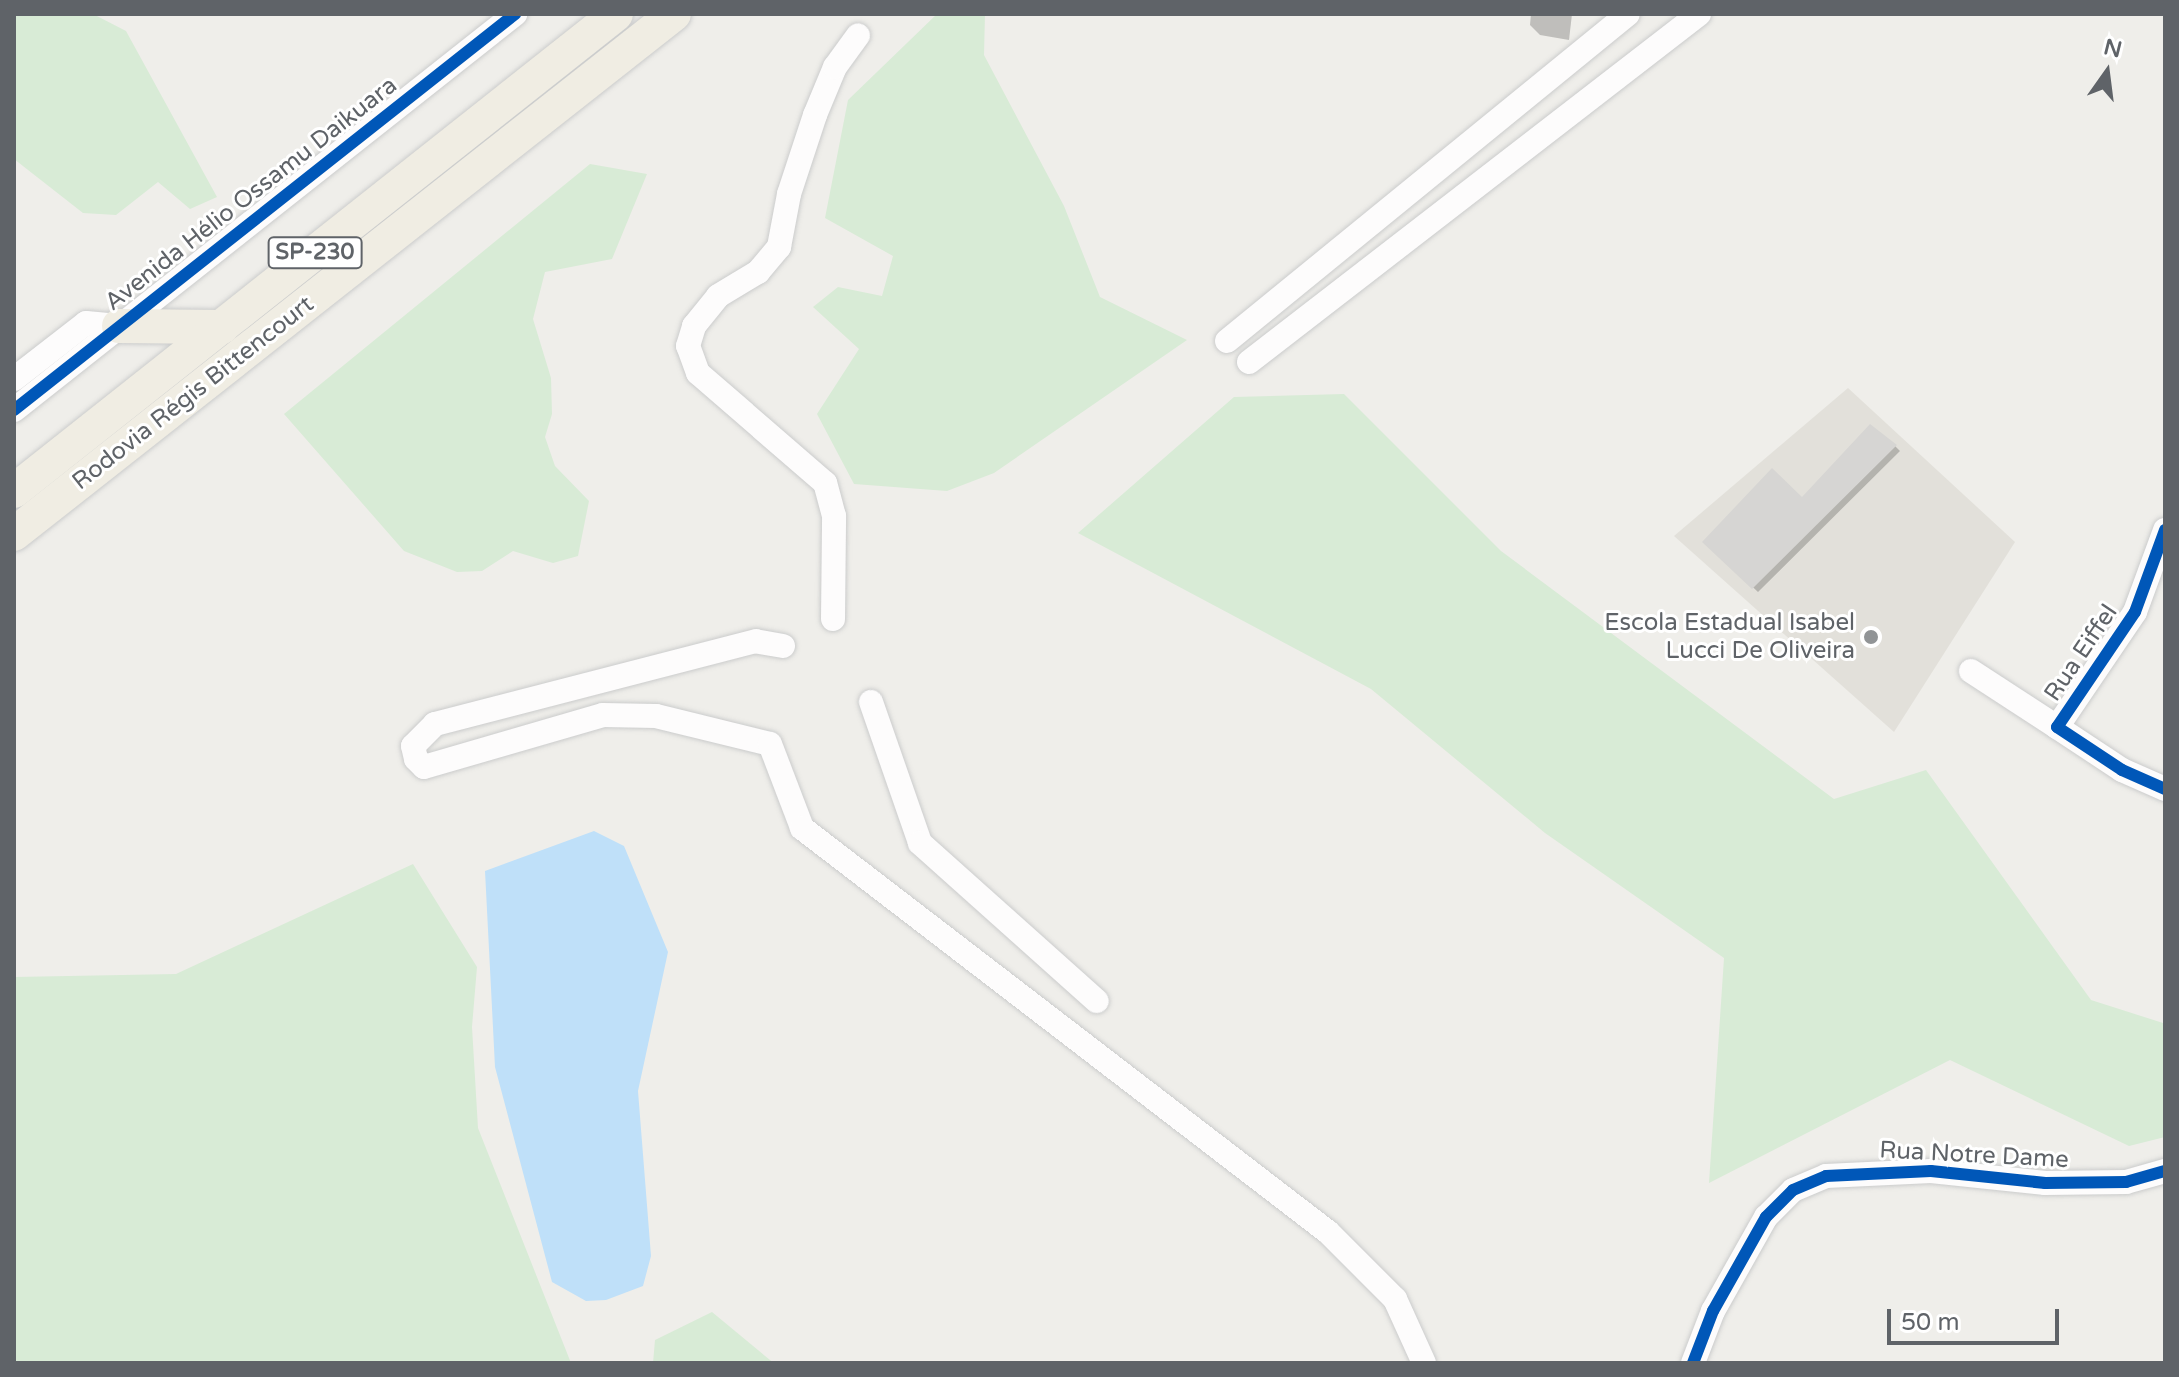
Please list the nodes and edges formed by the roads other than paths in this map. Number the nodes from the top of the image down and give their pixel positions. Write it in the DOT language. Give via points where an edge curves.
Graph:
graph roads {
  1 [pos="515,14"];
  2 [pos="616,14"];
  3 [pos="674,14"];
  4 [pos="1628,14"];
  5 [pos="1699,14"];
  6 [pos="858,35"];
  7 [pos="102,324"];
  8 [pos="222,327"];
  9 [pos="1227,341"];
  10 [pos="1249,362"];
  11 [pos="14,379"];
  12 [pos="14,410"];
  13 [pos="14,491"];
  14 [pos="2165,530"];
  15 [pos="14,534"];
  16 [pos="2158,574"];
  17 [pos="833,619"];
  18 [pos="783,646"];
  19 [pos="1971,671"];
  20 [pos="871,702"];
  21 [pos="2057,727"];
  22 [pos="2165,789"];
  23 [pos="1097,1001"];
  24 [pos="2165,1171"];
  25 [pos="1424,1363"];
  26 [pos="1693,1363"];
  1 -- 7 [label="street, Avenida Hélio Ossamu Daikuara"];
  2 -- 8 [label="highway, Rodovia Régis Bittencourt / SP-230"];
  3 -- 15 [label="highway, Rodovia Régis Bittencourt / SP-230"];
  4 -- 9 [label="street"];
  5 -- 10 [label="street"];
  6 -- 17 [label="street" via="835,67 815,115 789,194 779,247 758,272 718,296 694,326 688,346 698,373 825,483 834,516"];
  7 -- 8 [label="highway"];
  7 -- 11 [label="street"];
  7 -- 12 [label="street, Avenida Hélio Ossamu Daikuara"];
  8 -- 13 [label="highway, Rodovia Régis Bittencourt / SP-230"];
  14 -- 16 [label="street, Rua Eiffel"];
  16 -- 21 [label="street, Rua Eiffel" via="2119,642"];
  18 -- 25 [label="street" via="756,641 435,724 413,746 416,759 424,767 603,715 656,716 770,744 802,828 1328,1232 1395,1299"];
  19 -- 21 [label="street"];
  20 -- 23 [label="street" via="920,843"];
  21 -- 22 [label="street, Rua Eiffel" via="2122,770"];
  24 -- 26 [label="street, Rua Notre Dame" via="2126,1182 2045,1183 1931,1171 1826,1176 1793,1190 1766,1217 1713,1311"];
}
